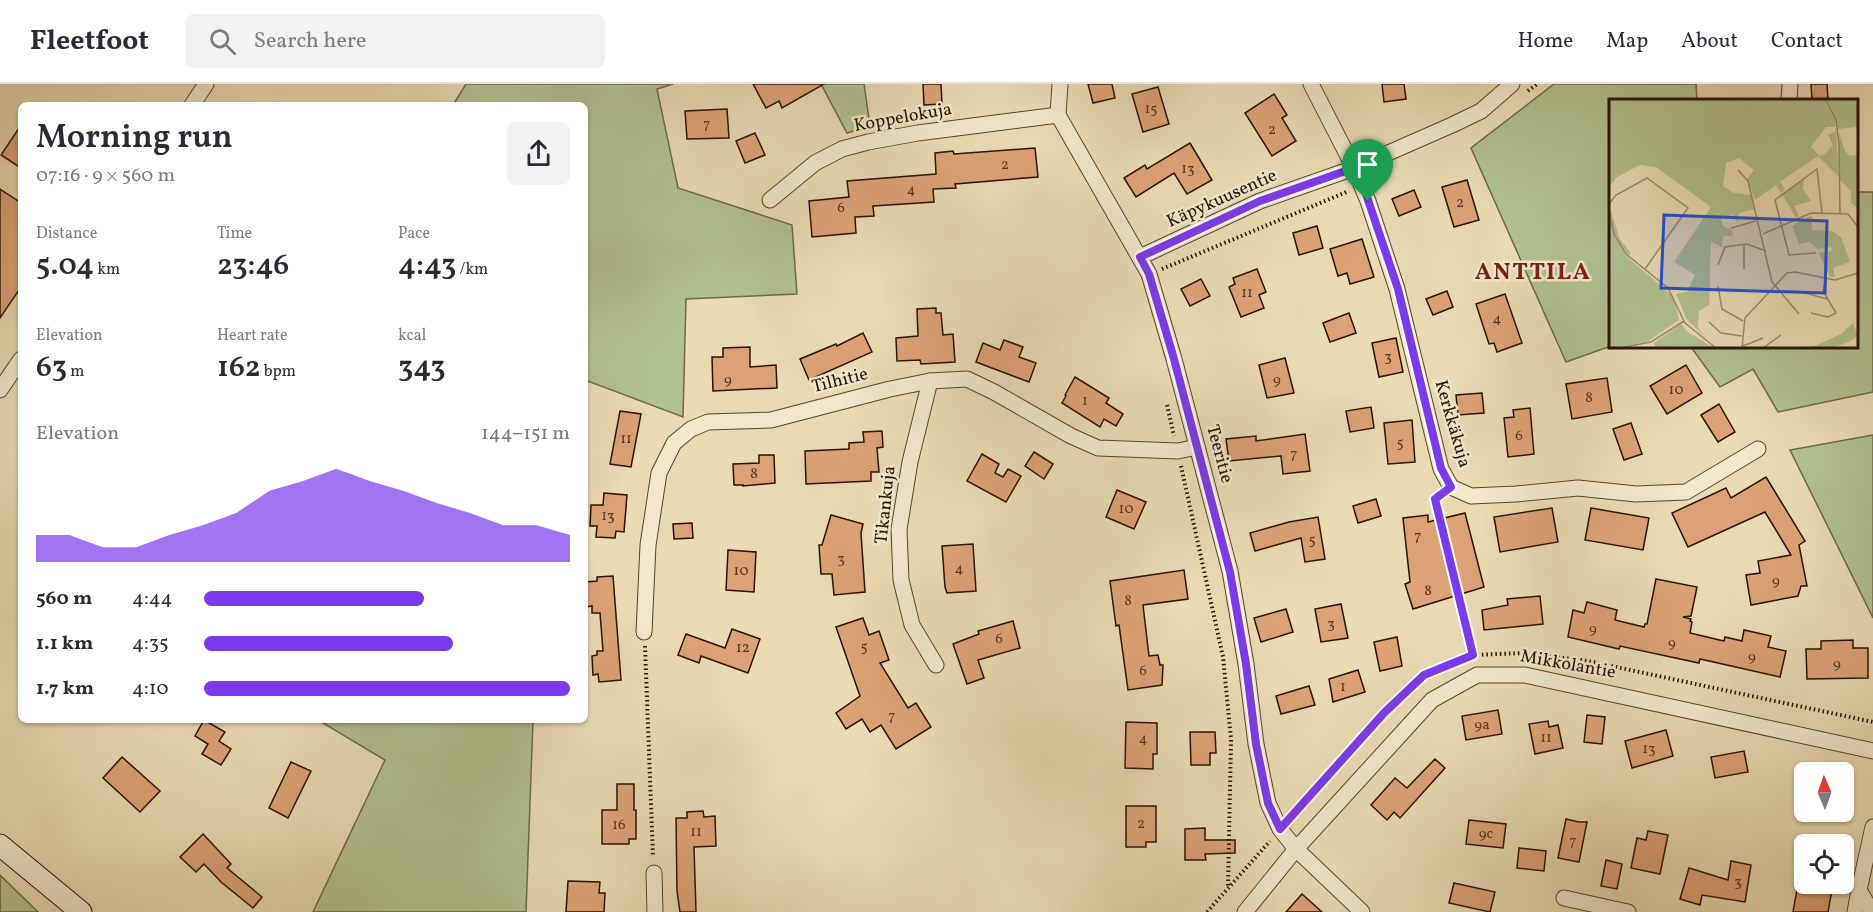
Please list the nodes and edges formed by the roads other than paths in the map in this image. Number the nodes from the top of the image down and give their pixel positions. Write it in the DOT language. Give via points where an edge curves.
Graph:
graph roads {
  1 [pos="206,84"];
  2 [pos="1060,84"];
  3 [pos="1311,84"];
  4 [pos="1512,84"];
  5 [pos="1790,84"];
  6 [pos="1789,99"];
  7 [pos="194,102"];
  8 [pos="1058,115"];
  9 [pos="1354,168"];
  10 [pos="770,200"];
  11 [pos="1140,257"];
  12 [pos="18,363"];
  13 [pos="930,381"];
  14 [pos="0,390"];
  15 [pos="1197,447"];
  16 [pos="1758,449"];
  17 [pos="644,632"];
  18 [pos="936,664"];
  19 [pos="1873,751"];
  20 [pos="1873,827"];
  21 [pos="0,845"];
  22 [pos="1296,849"];
  23 [pos="654,873"];
  24 [pos="1859,890"];
  25 [pos="1564,898"];
  26 [pos="81,912"];
  27 [pos="655,912"];
  28 [pos="1245,912"];
  29 [pos="1362,912"];
  30 [pos="1628,912"];
  31 [pos="1855,912"];
  32 [pos="1872,912"];
  1 -- 7 [label="street"];
  2 -- 8 [label="street"];
  3 -- 9 [label="street, Kerkkäkuja"];
  4 -- 9 [label="street, Käpykuusentie" via="1481,111"];
  5 -- 6 [label="street"];
  8 -- 10 [label="street, Koppelokuja" via="918,133 842,149"];
  8 -- 11 [label="street, Teeritie"];
  9 -- 11 [label="street, Käpykuusentie" via="1260,201"];
  9 -- 16 [label="street, Kerkkäkuja" via="1398,289 1441,468 1451,487 1471,496 1578,488 1636,494 1686,492"];
  11 -- 15 [label="street, Teeritie" via="1149,274"];
  12 -- 14 [label="street"];
  13 -- 15 [label="street, Tilhitie" via="967,379 1098,448 1178,451"];
  13 -- 17 [label="street, Tilhitie" via="771,420 708,422 674,443 658,473 648,545"];
  13 -- 18 [label="street, Tikankuja" via="899,529 901,580 912,625"];
  15 -- 22 [label="street, Teeritie" via="1230,572 1268,803 1280,829"];
  19 -- 22 [label="street, Mikkolantie" via="1525,675 1477,675 1432,700"];
  20 -- 24 [label="street"];
  21 -- 26 [label="street"];
  22 -- 28 [label="street, Mikkolantie"];
  22 -- 29 [label="street, Teeritie"];
  23 -- 27 [label="street"];
  24 -- 31 [label="street"];
  24 -- 32 [label="street"];
  25 -- 30 [label="street"];
}
